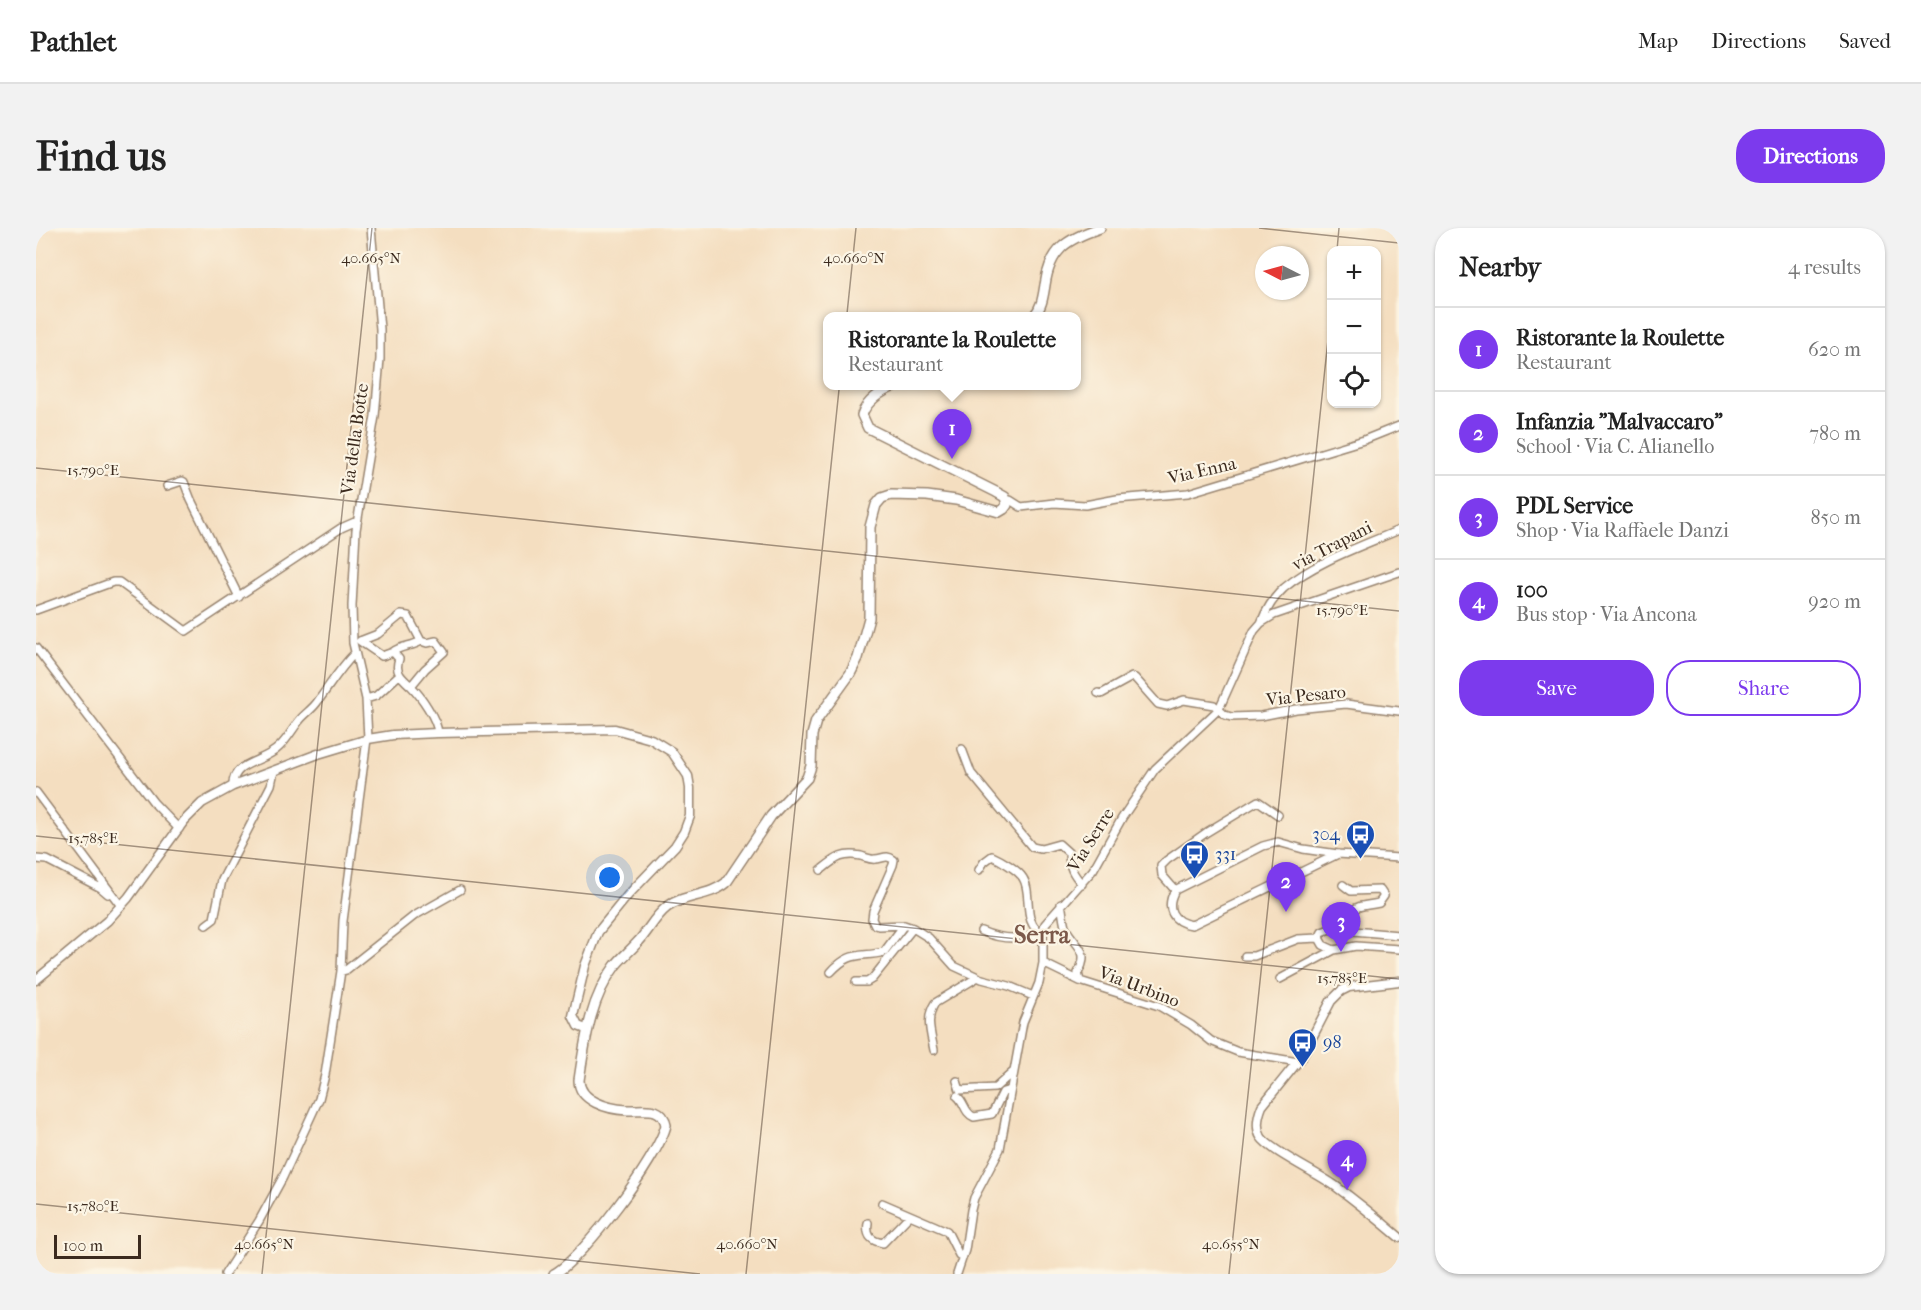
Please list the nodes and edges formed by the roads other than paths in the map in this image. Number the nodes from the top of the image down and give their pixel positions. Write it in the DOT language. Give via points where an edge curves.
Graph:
graph roads {
  1 [pos="371,228"];
  2 [pos="1100,228"];
  3 [pos="1036,312"];
  4 [pos="888,390"];
  5 [pos="1399,426"];
  6 [pos="167,486"];
  7 [pos="1007,500"];
  8 [pos="357,521"];
  9 [pos="1399,530"];
  10 [pos="1399,572"];
  11 [pos="239,597"];
  12 [pos="36,610"];
  13 [pos="1261,623"];
  14 [pos="421,641"];
  15 [pos="36,648"];
  16 [pos="393,652"];
  17 [pos="355,653"];
  18 [pos="399,675"];
  19 [pos="411,686"];
  20 [pos="1098,693"];
  21 [pos="366,699"];
  22 [pos="1219,709"];
  23 [pos="1399,711"];
  24 [pos="438,733"];
  25 [pos="368,739"];
  26 [pos="962,749"];
  27 [pos="274,771"];
  28 [pos="234,786"];
  29 [pos="36,792"];
  30 [pos="1278,815"];
  31 [pos="178,829"];
  32 [pos="1338,855"];
  33 [pos="1399,858"];
  34 [pos="36,859"];
  35 [pos="821,870"];
  36 [pos="980,870"];
  37 [pos="1082,884"];
  38 [pos="1343,885"];
  39 [pos="460,890"];
  40 [pos="1175,890"];
  41 [pos="1062,904"];
  42 [pos="121,906"];
  43 [pos="206,925"];
  44 [pos="904,925"];
  45 [pos="913,928"];
  46 [pos="1347,930"];
  47 [pos="981,931"];
  48 [pos="1043,933"];
  49 [pos="1399,935"];
  50 [pos="1319,938"];
  51 [pos="1399,949"];
  52 [pos="1334,950"];
  53 [pos="1245,956"];
  54 [pos="1042,963"];
  55 [pos="341,971"];
  56 [pos="831,972"];
  57 [pos="978,977"];
  58 [pos="36,980"];
  59 [pos="1280,980"];
  60 [pos="1080,981"];
  61 [pos="1399,981"];
  62 [pos="856,982"];
  63 [pos="1033,996"];
  64 [pos="586,1029"];
  65 [pos="934,1050"];
  66 [pos="1298,1062"];
  67 [pos="1013,1072"];
  68 [pos="957,1081"];
  69 [pos="1010,1090"];
  70 [pos="957,1096"];
  71 [pos="882,1203"];
  72 [pos="909,1216"];
  73 [pos="868,1223"];
  74 [pos="1399,1237"];
  75 [pos="963,1256"];
  76 [pos="225,1274"];
  77 [pos="554,1274"];
  78 [pos="957,1274"];
  1 -- 8 [label="street, Via della Botte" via="380,359 375,416"];
  2 -- 3 [label="main road" via="1065,243 1054,255"];
  4 -- 7 [label="main road" via="866,406 862,416 867,428"];
  5 -- 7 [label="street, Via Enna" via="1188,493 1085,505 1021,507"];
  6 -- 11 [label="street" via="184,482"];
  7 -- 64 [label="main road" via="1006,507 999,512 927,496 891,495 879,501 870,527 870,602 864,639 850,675 816,721 807,778 771,816 726,883 672,904 660,913 608,975"];
  8 -- 11 [label="street"];
  8 -- 17 [label="street, Via della Botte" via="352,606"];
  9 -- 13 [label="street, via Trapani" via="1303,575 1282,589"];
  10 -- 13 [label="street"];
  11 -- 12 [label="street" via="186,631 119,582"];
  13 -- 22 [label="street, Via Serre"];
  14 -- 16 [label="street"];
  14 -- 16 [label="street" via="411,618 405,615 360,641 382,656"];
  14 -- 19 [label="street" via="436,641 444,652"];
  15 -- 31 [label="street"];
  16 -- 18 [label="street" via="399,659"];
  17 -- 21 [label="street, Via della Botte"];
  17 -- 28 [label="street" via="270,756 236,771"];
  18 -- 19 [label="street"];
  18 -- 21 [label="street" via="381,692"];
  19 -- 24 [label="street" via="430,712"];
  20 -- 22 [label="street, Via Pesaro" via="1132,677 1158,704 1191,701"];
  21 -- 25 [label="street, Via della Botte"];
  22 -- 23 [label="street, Via Pesaro" via="1231,717 1346,704"];
  22 -- 37 [label="street, Via Serre" via="1155,769"];
  24 -- 25 [label="street"];
  24 -- 64 [label="street" via="615,729 662,744 687,776 690,816 684,832 612,913 590,950 573,1016 578,1026"];
  25 -- 27 [label="street"];
  25 -- 55 [label="street, Via della Botte" via="343,921"];
  26 -- 37 [label="street" via="971,774 1032,847 1059,844 1069,853 1073,874"];
  27 -- 28 [label="street"];
  27 -- 43 [label="street" via="272,785 222,880 214,919"];
  28 -- 31 [label="street" via="202,803"];
  29 -- 42 [label="street"];
  30 -- 40 [label="street" via="1258,801 1167,860 1161,866 1162,875"];
  31 -- 42 [label="street"];
  32 -- 33 [label="street"];
  32 -- 40 [label="street" via="1278,842 1253,850"];
  32 -- 40 [label="street" via="1192,925 1175,918 1171,908"];
  34 -- 42 [label="street" via="47,860 101,888"];
  35 -- 44 [label="street" via="843,855 891,857 893,865 872,919 879,926"];
  36 -- 48 [label="street" via="992,856 1021,875 1027,887 1032,921"];
  37 -- 41 [label="street, Via Serre"];
  38 -- 46 [label="street" via="1351,891 1380,890 1384,896 1379,903 1357,906"];
  39 -- 55 [label="street" via="414,916"];
  41 -- 48 [label="street, Via Serre" via="1045,924"];
  41 -- 60 [label="street, Via Urbino" via="1065,928 1081,948 1084,962 1078,973"];
  42 -- 58 [label="street"];
  44 -- 45 [label="street"];
  44 -- 56 [label="street" via="884,952 854,955"];
  45 -- 57 [label="street" via="929,938 954,966"];
  45 -- 62 [label="street" via="872,979"];
  46 -- 49 [label="street"];
  46 -- 50 [label="street" via="1330,929"];
  47 -- 48 [label="street" via="1015,938"];
  48 -- 54 [label="street, Via Serre"];
  50 -- 52 [label="street"];
  50 -- 53 [label="street" via="1298,939"];
  51 -- 52 [label="street" via="1356,946"];
  52 -- 59 [label="street"];
  54 -- 60 [label="street"];
  54 -- 63 [label="street, Via Serre"];
  55 -- 76 [label="street, Via della Botte" via="319,1099 283,1177"];
  57 -- 63 [label="street"];
  57 -- 65 [label="street" via="932,1007 929,1022"];
  60 -- 66 [label="street, Via Urbino" via="1159,1006 1211,1041 1238,1052"];
  61 -- 66 [label="street" via="1341,991 1331,1001"];
  63 -- 67 [label="street, Via Serre" via="1023,1022"];
  64 -- 77 [label="main road" via="579,1080 582,1094 619,1109 649,1108 663,1116 666,1125 616,1210"];
  66 -- 74 [label="street" via="1262,1106 1260,1135 1333,1184"];
  67 -- 68 [label="street" via="990,1089 960,1090"];
  67 -- 69 [label="street, Via Serre"];
  69 -- 70 [label="street" via="1003,1092 992,1114 974,1117 966,1113"];
  69 -- 75 [label="street, Via Serre" via="1000,1149 974,1198"];
  71 -- 72 [label="street"];
  72 -- 73 [label="street" via="883,1243 869,1236"];
  72 -- 75 [label="street" via="947,1232"];
  75 -- 78 [label="street, Via Serre"];
}
